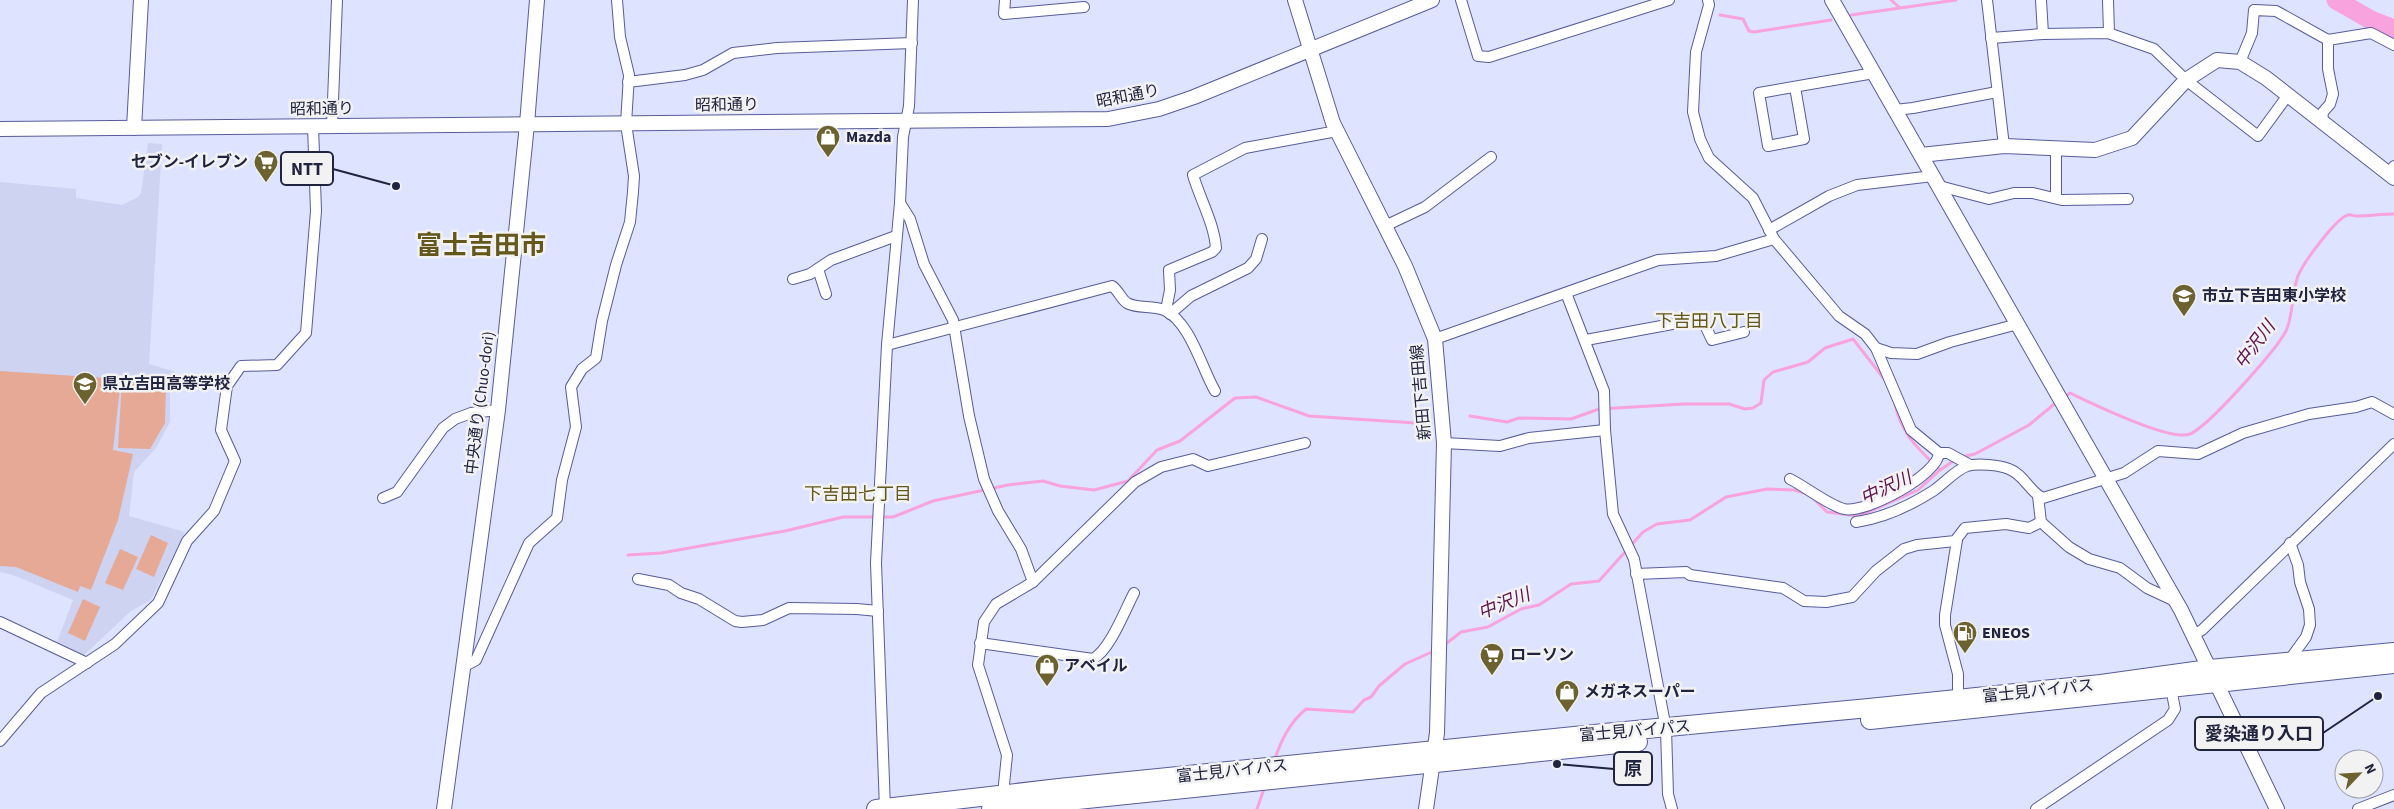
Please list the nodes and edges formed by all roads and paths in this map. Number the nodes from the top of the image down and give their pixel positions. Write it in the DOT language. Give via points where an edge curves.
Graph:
graph roads {
  1 [pos="141,0"];
  2 [pos="336,0"];
  3 [pos="537,0"];
  4 [pos="618,0"];
  5 [pos="913,0"];
  6 [pos="1005,0"];
  7 [pos="1295,0"];
  8 [pos="1432,0"];
  9 [pos="1462,0"];
  10 [pos="1669,0"];
  11 [pos="1708,0"];
  12 [pos="1832,0"];
  13 [pos="1987,0"];
  14 [pos="2041,0"];
  15 [pos="2108,0"];
  16 [pos="1084,7"];
  17 [pos="2109,33"];
  18 [pos="2042,34"];
  19 [pos="1991,38"];
  20 [pos="2328,40"];
  21 [pos="912,43"];
  22 [pos="2394,45"];
  23 [pos="1310,50"];
  24 [pos="2240,62"];
  25 [pos="1874,73"];
  26 [pos="2186,80"];
  27 [pos="628,82"];
  28 [pos="1795,87"];
  29 [pos="1997,92"];
  30 [pos="2288,95"];
  31 [pos="1895,110"];
  32 [pos="907,121"];
  33 [pos="2322,122"];
  34 [pos="527,124"];
  35 [pos="626,124"];
  36 [pos="313,126"];
  37 [pos="332,126"];
  38 [pos="0,128"];
  39 [pos="134,128"];
  40 [pos="1337,131"];
  41 [pos="2004,146"];
  42 [pos="2056,148"];
  43 [pos="1921,155"];
  44 [pos="1491,157"];
  45 [pos="2392,173"];
  46 [pos="1936,181"];
  47 [pos="2056,197"];
  48 [pos="2128,199"];
  49 [pos="900,203"];
  50 [pos="1385,226"];
  51 [pos="1771,234"];
  52 [pos="896,236"];
  53 [pos="1262,239"];
  54 [pos="818,268"];
  55 [pos="793,279"];
  56 [pos="1566,293"];
  57 [pos="826,294"];
  58 [pos="1168,312"];
  59 [pos="2018,324"];
  60 [pos="954,327"];
  61 [pos="1744,332"];
  62 [pos="1435,339"];
  63 [pos="1586,340"];
  64 [pos="887,345"];
  65 [pos="1876,348"];
  66 [pos="1215,391"];
  67 [pos="498,410"];
  68 [pos="2394,414"];
  69 [pos="1604,430"];
  70 [pos="1305,443"];
  71 [pos="1444,443"];
  72 [pos="2394,444"];
  73 [pos="1939,453"];
  74 [pos="1970,465"];
  75 [pos="2106,478"];
  76 [pos="1790,479"];
  77 [pos="2038,496"];
  78 [pos="383,498"];
  79 [pos="1856,522"];
  80 [pos="2041,522"];
  81 [pos="1957,540"];
  82 [pos="2290,543"];
  83 [pos="1636,574"];
  84 [pos="638,579"];
  85 [pos="1034,582"];
  86 [pos="1134,593"];
  87 [pos="2176,602"];
  88 [pos="878,611"];
  89 [pos="0,622"];
  90 [pos="2193,635"];
  91 [pos="980,643"];
  92 [pos="2394,652"];
  93 [pos="2288,662"];
  94 [pos="86,663"];
  95 [pos="2394,664"];
  96 [pos="463,667"];
  97 [pos="2212,676"];
  98 [pos="2171,688"];
  99 [pos="1958,699"];
  100 [pos="1667,734"];
  101 [pos="0,741"];
  102 [pos="1434,757"];
  103 [pos="1260,775"];
  104 [pos="1003,794"];
  105 [pos="2394,795"];
  106 [pos="444,809"];
  107 [pos="882,809"];
  108 [pos="991,809"];
  109 [pos="1426,809"];
  110 [pos="1672,809"];
  111 [pos="2036,809"];
  112 [pos="2277,809"];
  113 [pos="2358,809"];
  1 -- 39 [label="street"];
  2 -- 37 [label="street"];
  3 -- 34 [label="street, 中央通り (Chuo-dori)"];
  4 -- 27 [label="street" via="618,23"];
  5 -- 21 [label="street"];
  6 -- 16 [label="street" via="1004,14"];
  7 -- 23 [label="street, 新田下吉田線"];
  8 -- 23 [label="street, 昭和通り"];
  9 -- 10 [label="street" via="1478,56 1489,57"];
  11 -- 51 [label="street" via="1696,52 1692,112 1708,158 1753,198"];
  12 -- 25 [label="street"];
  13 -- 19 [label="street"];
  14 -- 18 [label="street"];
  15 -- 17 [label="street"];
  17 -- 18 [label="street"];
  17 -- 26 [label="street" via="2154,49"];
  18 -- 19 [label="street"];
  19 -- 29 [label="street"];
  20 -- 22 [label="street" via="2371,33"];
  20 -- 24 [label="street" via="2276,12 2254,10 2252,33"];
  20 -- 33 [label="street" via="2328,69 2333,94"];
  21 -- 27 [label="street" via="777,48 733,53 703,70 685,75"];
  21 -- 32 [label="street"];
  23 -- 32 [label="street, 昭和通り" via="1194,97 1125,116 1085,121"];
  23 -- 40 [label="street, 新田下吉田線"];
  24 -- 26 [label="street" via="2217,60"];
  24 -- 30 [label="street"];
  25 -- 28 [label="street"];
  25 -- 31 [label="street"];
  26 -- 30 [label="street" via="2258,136"];
  26 -- 42 [label="street" via="2132,138 2095,150"];
  27 -- 35 [label="street"];
  28 -- 28 [label="street" via="1759,93 1768,146 1804,139"];
  29 -- 31 [label="street"];
  29 -- 41 [label="street"];
  30 -- 33 [label="street"];
  31 -- 43 [label="street"];
  32 -- 35 [label="street, 昭和通り"];
  32 -- 49 [label="street" via="903,137"];
  33 -- 45 [label="street"];
  34 -- 35 [label="street, 昭和通り"];
  34 -- 37 [label="street, 昭和通り"];
  34 -- 67 [label="street, 中央通り (Chuo-dori)"];
  35 -- 96 [label="street" via="634,176 630,222 602,321 596,358 582,368 571,387 576,427 562,480 557,518 529,543 476,660"];
  36 -- 37 [label="street, 昭和通り"];
  36 -- 39 [label="street, 昭和通り"];
  36 -- 94 [label="street" via="316,211 306,333 277,365 241,366 227,386 221,430 235,461 214,510 187,541 158,603 115,644"];
  38 -- 39 [label="street, 昭和通り"];
  40 -- 50 [label="street, 新田下吉田線"];
  40 -- 58 [label="street" via="1245,148 1193,175 1215,234 1216,248 1169,270"];
  41 -- 42 [label="street"];
  41 -- 43 [label="street"];
  42 -- 47 [label="street"];
  43 -- 46 [label="street"];
  44 -- 50 [label="street" via="1425,207"];
  46 -- 47 [label="street" via="1989,199 2014,192"];
  46 -- 51 [label="street" via="1857,185 1829,196"];
  46 -- 59 [label="street"];
  47 -- 48 [label="street" via="2062,200"];
  49 -- 52 [label="street"];
  49 -- 60 [label="street" via="910,220 919,254 948,307"];
  50 -- 62 [label="street, 新田下吉田線"];
  51 -- 56 [label="street" via="1716,256 1658,260"];
  51 -- 65 [label="street" via="1839,316 1865,334"];
  52 -- 54 [label="street"];
  52 -- 64 [label="street"];
  53 -- 58 [label="street" via="1256,259 1248,268 1191,296"];
  54 -- 55 [label="street"];
  54 -- 57 [label="street"];
  56 -- 62 [label="street"];
  56 -- 63 [label="street"];
  58 -- 60 [label="street" via="1129,304 1112,286"];
  58 -- 66 [label="street" via="1187,333"];
  59 -- 65 [label="street" via="1917,354 1891,353"];
  59 -- 75 [label="street"];
  60 -- 64 [label="street"];
  60 -- 85 [label="street" via="969,416 984,479 998,511 1021,548"];
  61 -- 63 [label="street" via="1712,340 1699,319"];
  62 -- 71 [label="street, 新田下吉田線"];
  63 -- 69 [label="street" via="1604,392"];
  64 -- 88 [label="street" via="876,563"];
  65 -- 73 [label="street" via="1911,430"];
  67 -- 78 [label="street" via="471,413 443,428 396,492"];
  67 -- 96 [label="street, 中央通り (Chuo-dori)"];
  68 -- 75 [label="street" via="2372,402 2324,411 2243,433 2198,454 2158,452 2124,473"];
  69 -- 71 [label="street" via="1529,438 1500,446"];
  69 -- 83 [label="street" via="1613,514 1631,553"];
  70 -- 85 [label="street" via="1208,466 1194,459 1161,467 1135,482"];
  71 -- 102 [label="street, 新田下吉田線"];
  72 -- 82 [label="street"];
  73 -- 74 [label="street" via="1948,453"];
  73 -- 76 [label="street" via="1932,469 1903,489 1855,509 1844,509"];
  74 -- 77 [label="street" via="2010,469"];
  74 -- 79 [label="street" via="1934,490 1886,514"];
  75 -- 77 [label="street" via="2043,498"];
  75 -- 87 [label="street"];
  77 -- 80 [label="street"];
  80 -- 81 [label="street" via="2029,528 2006,524 1966,528"];
  80 -- 87 [label="street" via="2069,548 2089,559 2120,568 2147,588"];
  81 -- 83 [label="street" via="1904,549 1876,571 1852,598 1826,602 1804,601 1783,588 1686,572"];
  81 -- 99 [label="street" via="1945,625 1958,674"];
  82 -- 90 [label="street" via="2202,630"];
  82 -- 93 [label="street" via="2309,609 2310,625 2306,637"];
  83 -- 100 [label="street"];
  84 -- 88 [label="street" via="669,585 742,622 763,620 790,608"];
  85 -- 91 [label="street" via="996,604 984,622"];
  86 -- 91 [label="street" via="1108,643 1093,660"];
  87 -- 90 [label="street"];
  88 -- 107 [label="street"];
  89 -- 94 [label="street"];
  90 -- 97 [label="street"];
  91 -- 104 [label="street" via="978,665 1007,755"];
  92 -- 93 [label="highway, 富士見バイパス"];
  93 -- 97 [label="highway, 富士見バイパス"];
  94 -- 101 [label="street" via="41,693"];
  95 -- 97 [label="highway, 富士見バイパス"];
  96 -- 106 [label="street, 中央通り (Chuo-dori)"];
  97 -- 98 [label="highway, 富士見バイパス"];
  97 -- 99 [label="highway, 富士見バイパス"];
  97 -- 112 [label="street"];
  98 -- 100 [label="highway, 富士見バイパス" via="2074,700"];
  98 -- 111 [label="street" via="2175,709 2168,720"];
  99 -- 100 [label="highway, 富士見バイパス"];
  100 -- 102 [label="highway, 富士見バイパス"];
  100 -- 110 [label="street" via="1668,794"];
  102 -- 103 [label="highway, 富士見バイパス"];
  102 -- 109 [label="street, 新田下吉田線"];
  103 -- 104 [label="highway, 富士見バイパス"];
  103 -- 108 [label="highway, 富士見バイパス"];
  104 -- 107 [label="highway, 富士見バイパス"];
  105 -- 113 [label="street"];
}
